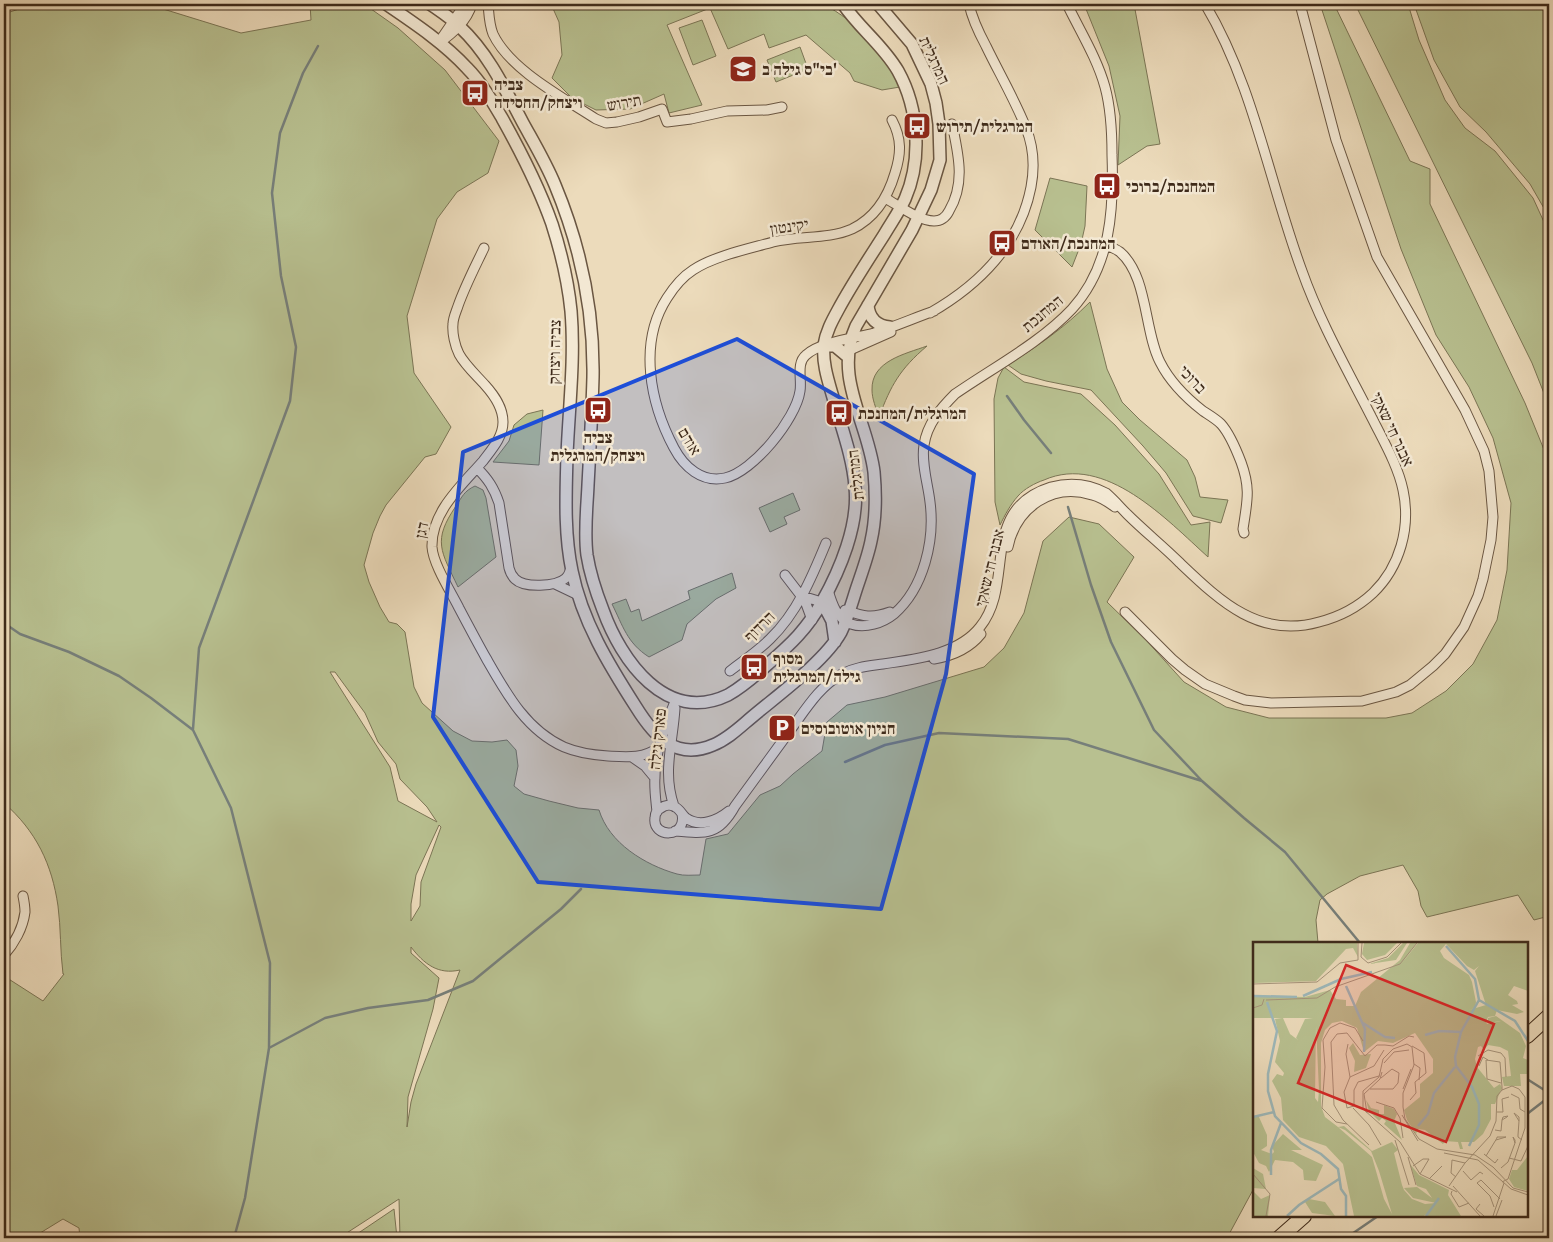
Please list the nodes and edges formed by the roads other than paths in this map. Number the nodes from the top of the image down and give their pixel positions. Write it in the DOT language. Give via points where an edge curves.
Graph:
graph roads {
  1 [pos="386,4"];
  2 [pos="430,4"];
  3 [pos="465,4"];
  4 [pos="472,4"];
  5 [pos="488,4"];
  6 [pos="843,4"];
  7 [pos="878,4"];
  8 [pos="969,4"];
  9 [pos="1067,4"];
  10 [pos="1205,4"];
  11 [pos="1300,4"];
  12 [pos="456,23"];
  13 [pos="439,43"];
  14 [pos="782,107"];
  15 [pos="892,120"];
  16 [pos="952,124"];
  17 [pos="885,198"];
  18 [pos="901,207"];
  19 [pos="918,217"];
  20 [pos="1106,245"];
  21 [pos="484,248"];
  22 [pos="665,302"];
  23 [pos="868,305"];
  24 [pos="934,311"];
  25 [pos="890,327"];
  26 [pos="851,338"];
  27 [pos="824,346"];
  28 [pos="848,354"];
  29 [pos="803,357"];
  30 [pos="824,360"];
  31 [pos="477,468"];
  32 [pos="1244,533"];
  33 [pos="826,542"];
  34 [pos="571,567"];
  35 [pos="785,575"];
  36 [pos="555,584"];
  37 [pos="578,595"];
  38 [pos="802,596"];
  39 [pos="828,604"];
  40 [pos="1125,612"];
  41 [pos="847,616"];
  42 [pos="812,620"];
  43 [pos="835,642"];
  44 [pos="730,671"];
  45 [pos="676,699"];
  46 [pos="664,744"];
  47 [pos="632,757"];
  48 [pos="655,778"];
  49 [pos="674,806"];
  50 [pos="735,806"];
  51 [pos="656,812"];
  52 [pos="682,814"];
  53 [pos="675,832"];
  54 [pos="23,896"];
  55 [pos="4,955"];
  56 [pos="1549,1016"];
  57 [pos="1528,1035"];
  58 [pos="1303,1217"];
  59 [pos="1279,1238"];
  1 -- 13 [label="street, צביה ויצחק"];
  2 -- 12 [label="street"];
  3 -- 12 [label="street"];
  4 -- 12 [label="street" via="469,12"];
  5 -- 14 [label="street, תירוש" via="493,33 508,55 529,74 596,120 606,123 662,109 667,122 727,111"];
  6 -- 18 [label="street, המרגלית" via="885,51 898,72 911,105 915,157 911,181"];
  7 -- 19 [label="street, המרגלית" via="912,44 931,84 936,103 940,160"];
  8 -- 24 [label="street" via="981,36 1026,127 1034,153 1034,170 1025,210 1009,244 975,281"];
  9 -- 20 [label="street, המחנכת" via="1098,67 1111,116 1112,208"];
  10 -- 50 [label="street, אבנר חי שאקי" via="1245,90 1302,271 1325,325 1398,472 1406,501 1404,531 1390,571 1376,590 1343,614 1305,626 1285,627 1257,620 1230,606 1203,585 1106,494 1086,486 1059,485 1032,496 1017,508 1010,519 991,609 975,633 953,647 909,660 855,669 829,683 816,695"];
  11 -- 40 [label="street" via="1336,140 1377,257 1476,430 1484,451 1493,517 1492,540 1483,579 1464,627 1434,666 1396,692 1362,701 1271,703 1234,696 1205,684 1185,670"];
  12 -- 13 [label="street"];
  12 -- 45 [label="street" via="479,48 499,78 550,176 568,219 581,265 593,347 586,535 590,568 603,612 626,654 650,684"];
  13 -- 34 [label="street, צביה ויצחק" via="466,66 495,106 536,185 559,248 569,294 572,334 566,507"];
  15 -- 17 [label="street" via="900,139 900,150"];
  16 -- 19 [label="street" via="960,171 954,201 942,219 935,222"];
  17 -- 18 [label="street"];
  17 -- 22 [label="street, יקינטון" via="869,218 852,229 829,236 776,241 711,261 684,277"];
  18 -- 19 [label="street"];
  18 -- 27 [label="street, המרגלית" via="838,310"];
  19 -- 23 [label="street, המרגלית"];
  20 -- 32 [label="street, ברוכי" via="1118,250 1131,267 1142,292 1153,345 1170,379 1222,426 1231,440 1248,490"];
  20 -- 41 [label="street, המחנכת" via="1084,293 1057,324 955,394 931,422 923,447 930,504 930,546 923,569 911,593 887,618 874,624 858,625"];
  21 -- 31 [label="street, דגן" via="464,289 452,324 457,352 494,395 503,421 500,438"];
  22 -- 29 [label="street, אודם" via="652,340 650,365 655,401 681,459 704,477 719,479 734,475 766,448 796,406 801,391"];
  23 -- 25 [label="street" via="876,322"];
  23 -- 26 [label="street, המרגלית"];
  24 -- 25 [label="street"];
  24 -- 28 [label="street"];
  25 -- 26 [label="street"];
  26 -- 27 [label="street"];
  26 -- 28 [label="street, המרגלית"];
  27 -- 28 [label="street" via="837,347"];
  27 -- 29 [label="street"];
  27 -- 30 [label="street, המרגלית"];
  28 -- 41 [label="street, המרגלית" via="852,390 871,455 875,497 871,540"];
  29 -- 30 [label="street" via="813,355"];
  30 -- 39 [label="street, המרגלית" via="856,490 850,532 828,590"];
  31 -- 36 [label="street" via="493,486 499,503 506,557 512,575 524,584"];
  31 -- 47 [label="street, דגן" via="446,505 435,526 432,546 438,566 466,622 503,689 545,736 579,752"];
  33 -- 38 [label="street, הרדוף"];
  34 -- 36 [label="street" via="565,579"];
  34 -- 37 [label="street, צביה ויצחק"];
  35 -- 38 [label="street"];
  36 -- 37 [label="street"];
  37 -- 46 [label="street, צביה ויצחק" via="616,676 638,712"];
  38 -- 39 [label="street"];
  38 -- 42 [label="street"];
  38 -- 44 [label="street, הרדוף" via="770,639"];
  39 -- 41 [label="street" via="839,615"];
  39 -- 42 [label="street, המרגלית"];
  39 -- 43 [label="street"];
  41 -- 43 [label="street, המרגלית"];
  42 -- 45 [label="street, המרגלית" via="763,669 729,694 697,702"];
  43 -- 46 [label="street, המרגלית" via="726,738 701,749 686,750"];
  45 -- 46 [label="street, פארק גילה"];
  46 -- 47 [label="street, דגן" via="649,753"];
  46 -- 48 [label="street, פארק גילה"];
  46 -- 49 [label="street, פארק גילה"];
  47 -- 48 [label="street"];
  48 -- 51 [label="street, פארק גילה"];
  49 -- 51 [label="street" via="664,806"];
  49 -- 52 [label="street"];
  50 -- 52 [label="street, אבנר חי שאקי" via="718,819 706,822 694,822"];
  50 -- 53 [label="street, אבנר חי שאקי" via="723,824 710,831"];
  51 -- 53 [label="street" via="655,822 659,829"];
  52 -- 53 [label="street" via="682,824"];
  54 -- 55 [label="street" via="25,913 15,940"];
  56 -- 57 [label="main road"];
  58 -- 59 [label="main road"];
}
